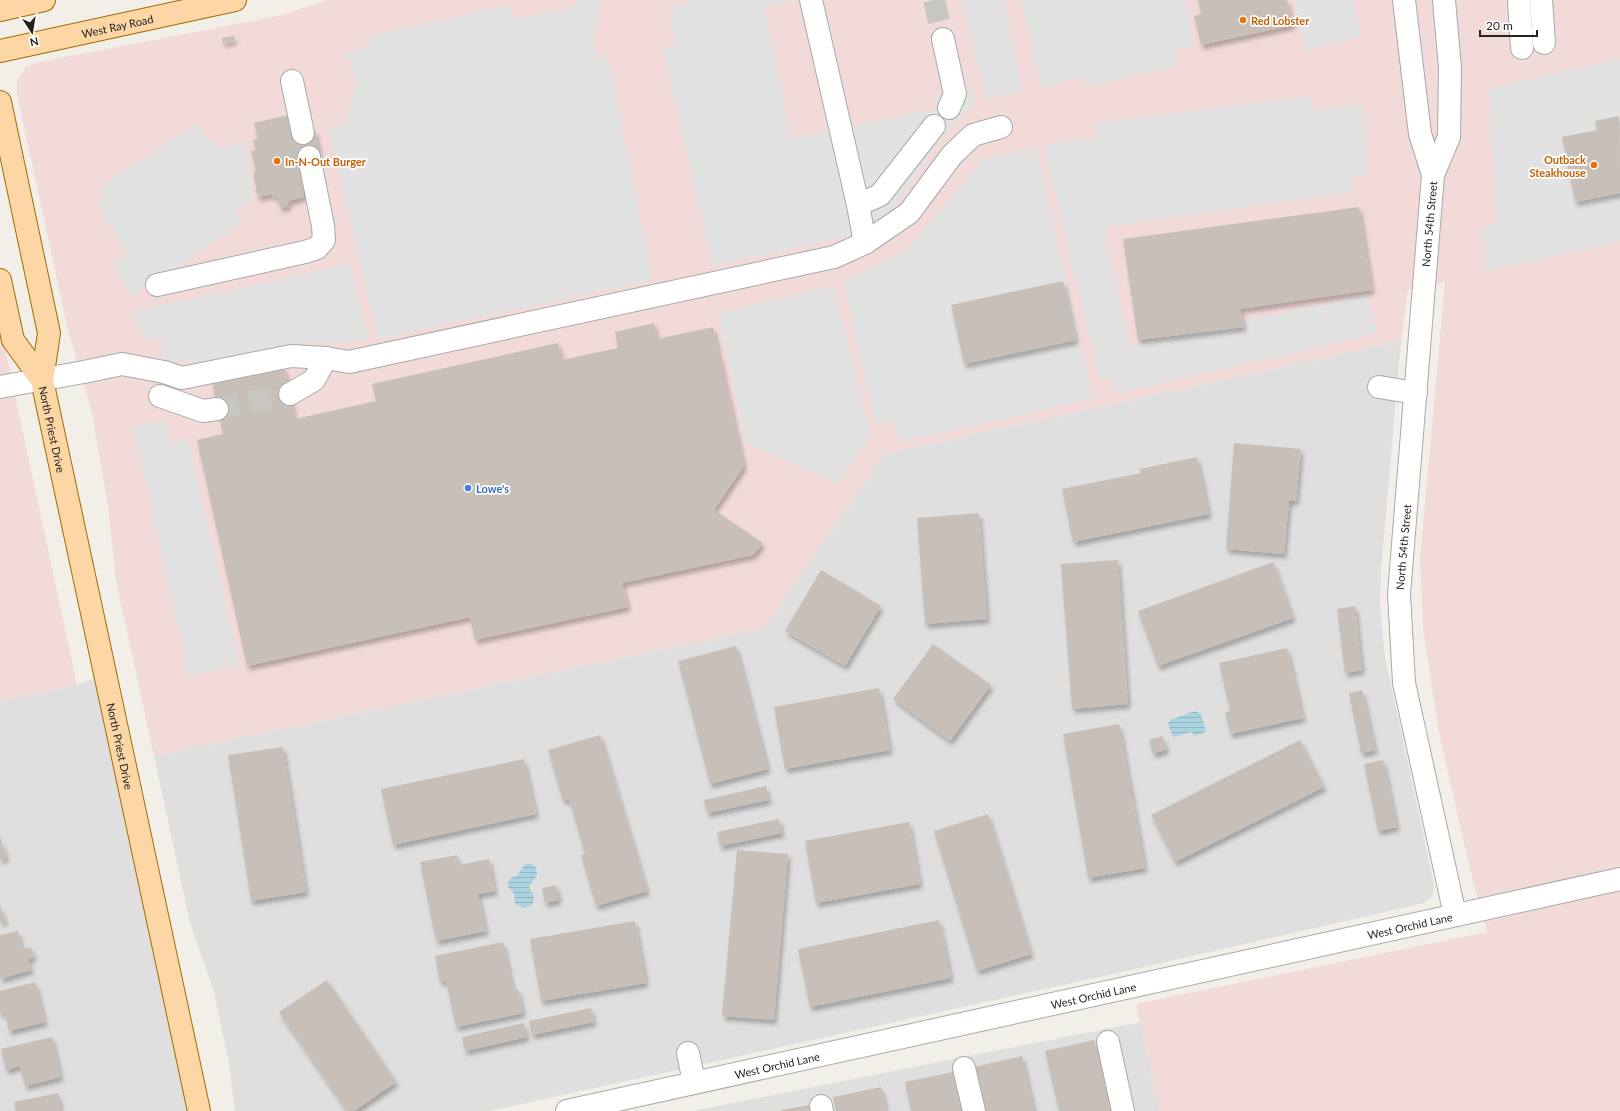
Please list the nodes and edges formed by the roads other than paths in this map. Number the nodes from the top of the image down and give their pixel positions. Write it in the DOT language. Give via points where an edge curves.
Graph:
graph roads {
  1 [pos="44,0"];
  2 [pos="235,0"];
  3 [pos="811,0"];
  4 [pos="1404,0"];
  5 [pos="1444,0"];
  6 [pos="1519,0"];
  7 [pos="1530,0"];
  8 [pos="1541,0"];
  9 [pos="0,10"];
  10 [pos="943,39"];
  11 [pos="1533,45"];
  12 [pos="0,51"];
  13 [pos="292,81"];
  14 [pos="0,102"];
  15 [pos="949,108"];
  16 [pos="934,126"];
  17 [pos="1001,127"];
  18 [pos="303,133"];
  19 [pos="309,157"];
  20 [pos="1433,175"];
  21 [pos="858,204"];
  22 [pos="865,243"];
  23 [pos="0,280"];
  24 [pos="157,285"];
  25 [pos="326,358"];
  26 [pos="42,380"];
  27 [pos="0,387"];
  28 [pos="1379,387"];
  29 [pos="1416,393"];
  30 [pos="290,394"];
  31 [pos="160,396"];
  32 [pos="217,409"];
  33 [pos="1620,879"];
  34 [pos="1455,915"];
  35 [pos="1108,1042"];
  36 [pos="688,1053"];
  37 [pos="964,1068"];
  38 [pos="694,1082"];
  39 [pos="578,1110"];
  40 [pos="199,1111"];
  41 [pos="974,1111"];
  42 [pos="1123,1111"];
  1 -- 9 [label="main road"];
  2 -- 12 [label="main road, West Ray Road"];
  3 -- 21 [label="street"];
  4 -- 20 [label="street, North 54th Street" via="1420,134"];
  5 -- 20 [label="street, North 54th Street" via="1450,68 1449,137"];
  6 -- 11 [label="street"];
  7 -- 11 [label="street"];
  8 -- 11 [label="street"];
  10 -- 15 [label="street" via="955,94"];
  13 -- 18 [label="street"];
  14 -- 26 [label="main road, North Priest Drive" via="49,332"];
  16 -- 21 [label="street" via="880,195"];
  17 -- 22 [label="street" via="973,136 952,155 909,213"];
  19 -- 24 [label="street" via="323,226 324,240 317,248"];
  20 -- 29 [label="street, North 54th Street"];
  21 -- 22 [label="street"];
  22 -- 25 [label="street" via="834,257 411,350 349,362"];
  23 -- 26 [label="main road, North Priest Drive" via="12,340"];
  25 -- 26 [label="street" via="291,356 182,378 122,364"];
  25 -- 30 [label="street" via="314,380"];
  26 -- 27 [label="street"];
  26 -- 40 [label="main road, North Priest Drive"];
  28 -- 29 [label="street"];
  29 -- 34 [label="street, North 54th Street" via="1399,594 1404,683"];
  31 -- 32 [label="street" via="203,411"];
  33 -- 34 [label="street, West Orchid Lane"];
  34 -- 38 [label="street, West Orchid Lane"];
  35 -- 42 [label="street"];
  36 -- 38 [label="street"];
  37 -- 41 [label="street"];
  38 -- 39 [label="street, West Orchid Lane"];
}
